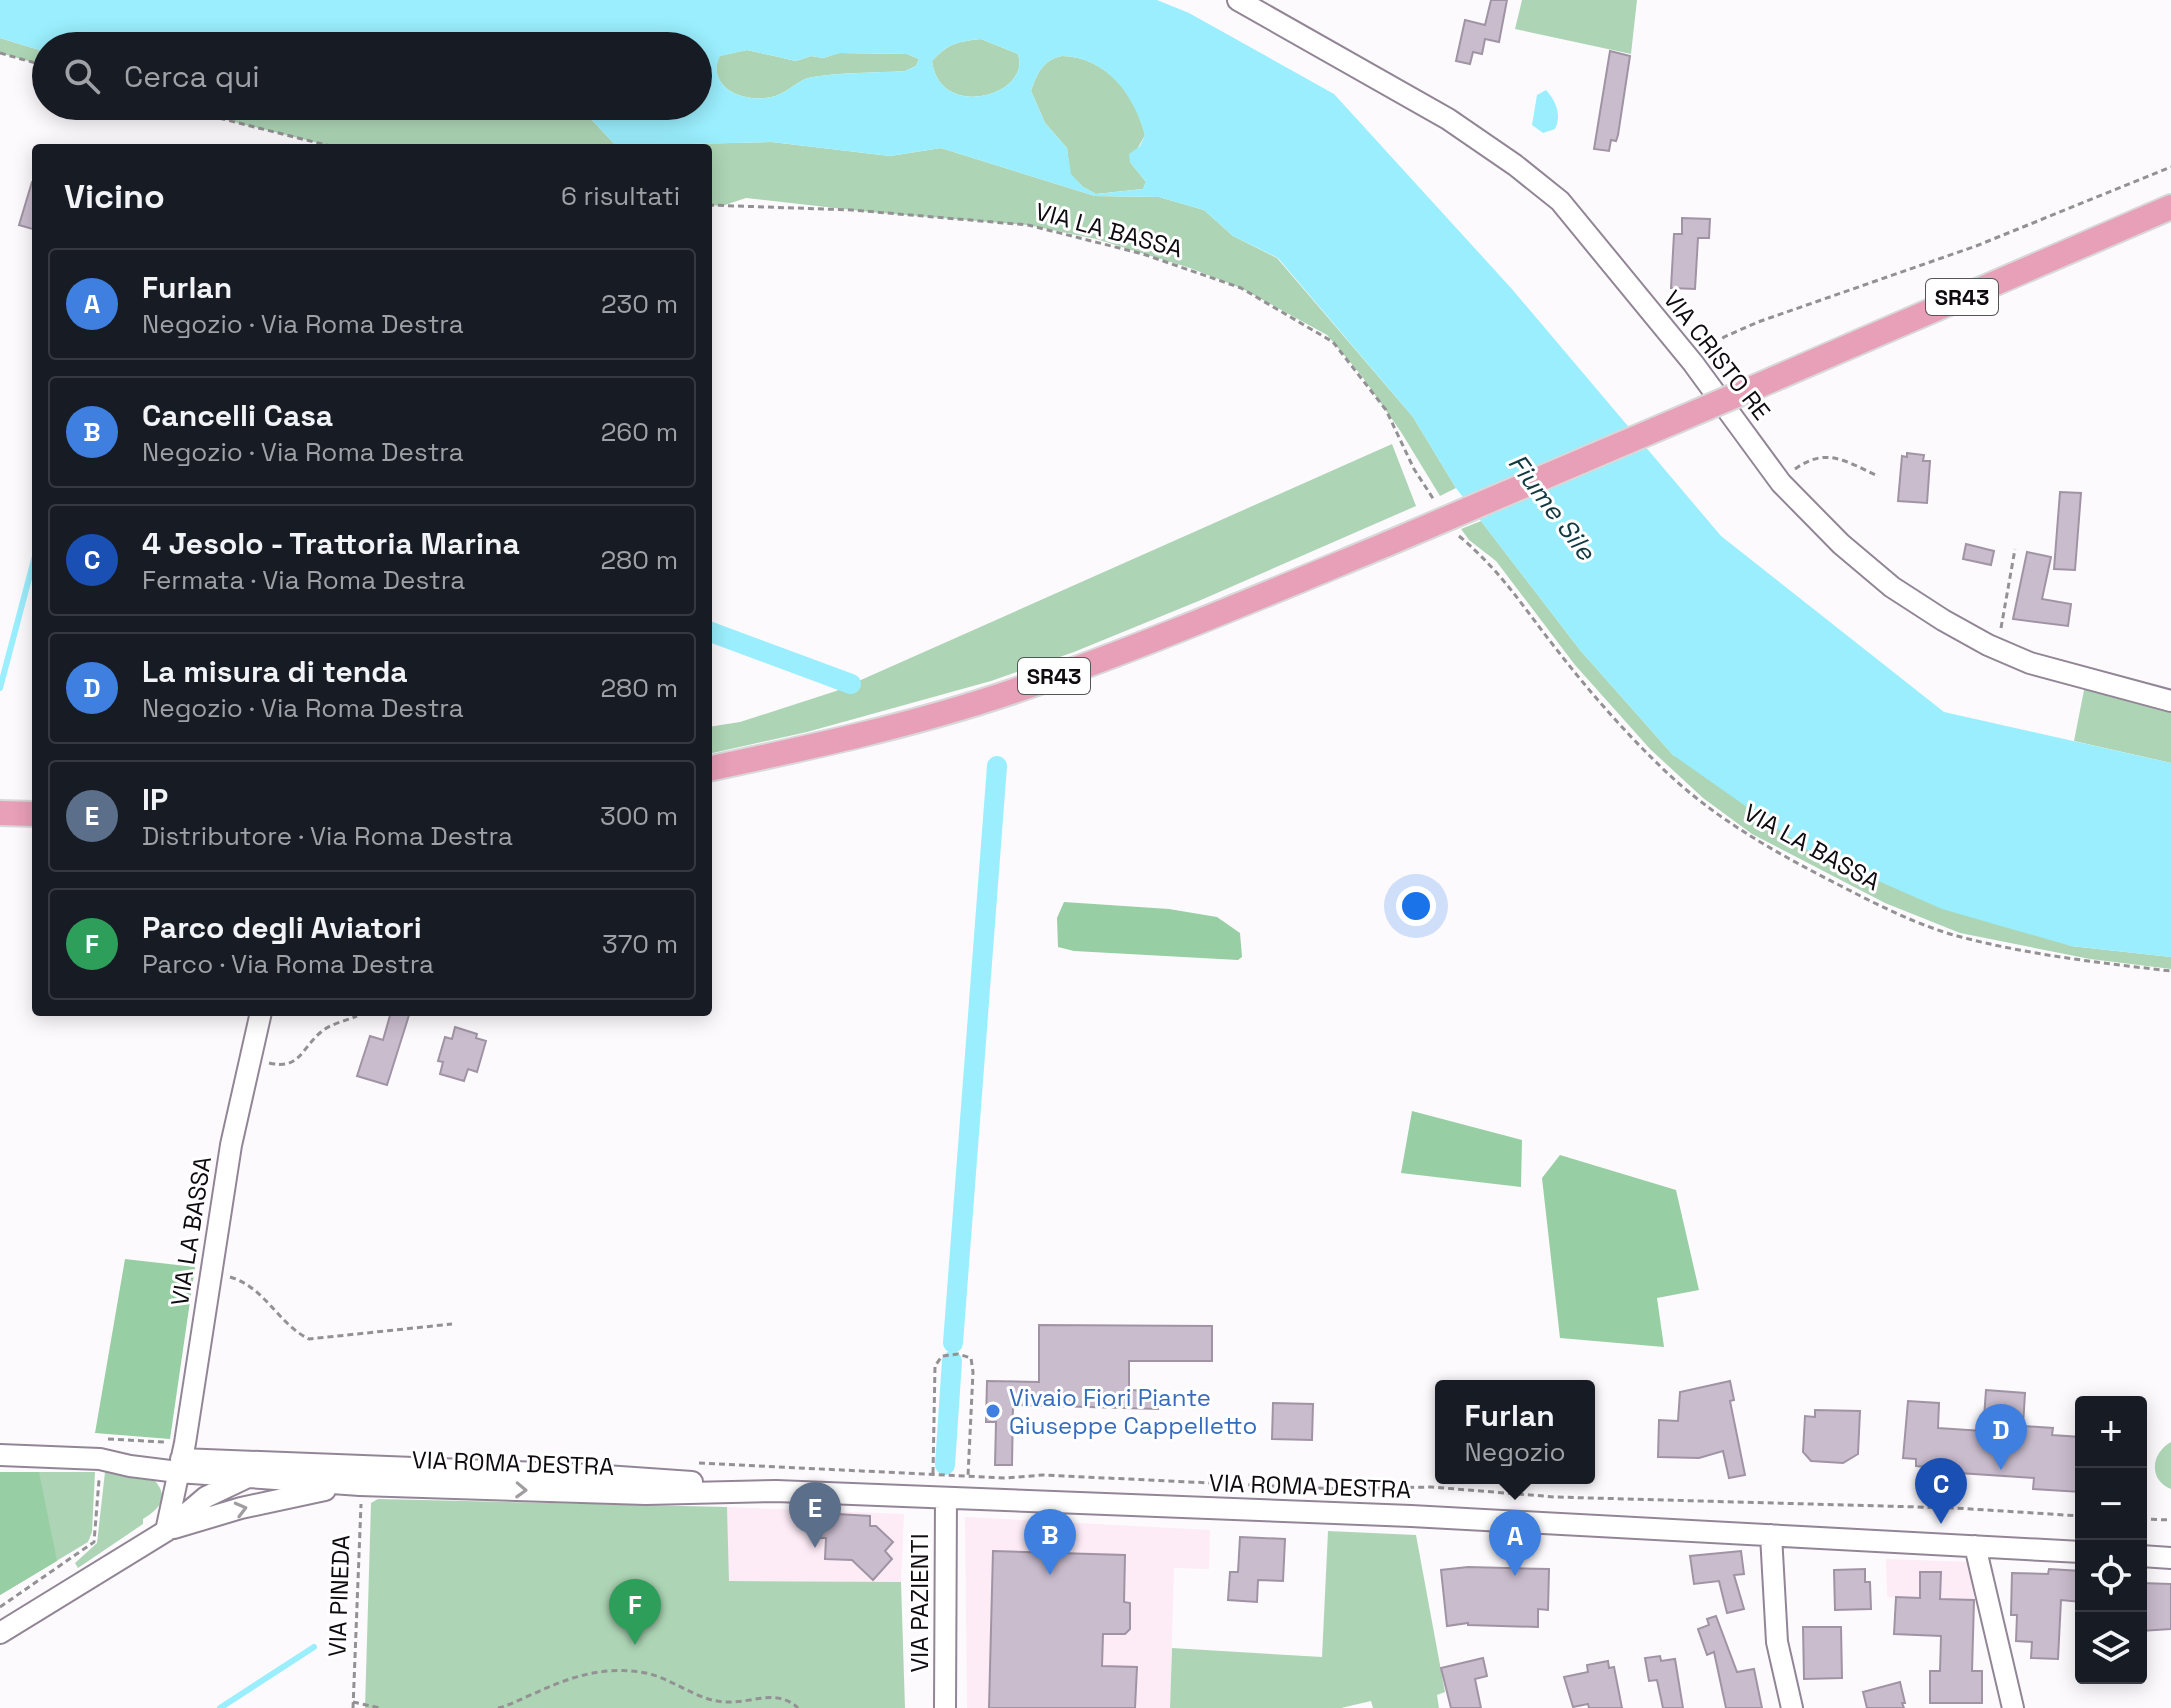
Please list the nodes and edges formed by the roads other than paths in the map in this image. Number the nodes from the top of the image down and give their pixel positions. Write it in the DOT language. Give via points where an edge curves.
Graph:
graph roads {
  1 [pos="1238,0"];
  2 [pos="2171,207"];
  3 [pos="2171,701"];
  4 [pos="712,768"];
  5 [pos="0,813"];
  6 [pos="32,814"];
  7 [pos="260,1016"];
  8 [pos="0,1455"];
  9 [pos="181,1458"];
  10 [pos="501,1471"];
  11 [pos="249,1477"];
  12 [pos="360,1485"];
  13 [pos="776,1491"];
  14 [pos="938,1497"];
  15 [pos="166,1531"];
  16 [pos="1771,1535"];
  17 [pos="1975,1546"];
  18 [pos="2075,1552"];
  19 [pos="2147,1556"];
  20 [pos="2171,1558"];
  21 [pos="0,1633"];
  22 [pos="1797,1701"];
  23 [pos="945,1708"];
  24 [pos="2013,1708"];
  1 -- 3 [label="street, VIA CRISTO RE" via="1448,119 1560,201 1693,363 1781,483 1892,587 1943,620 2030,663"];
  2 -- 4 [label="main road, SR43, bridge" via="1184,628 1014,691 873,734"];
  5 -- 6 [label="main road"];
  7 -- 9 [label="street, VIA LA BASSA" via="231,1145"];
  8 -- 9 [label="street, VIA ROMA DESTRA"];
  9 -- 10 [label="street, VIA ROMA DESTRA"];
  9 -- 11 [label="street, VIA ROMA DESTRA"];
  9 -- 15 [label="street, VIA LA BASSA"];
  10 -- 11 [label="street, VIA ROMA DESTRA" via="467,1478 291,1472"];
  10 -- 13 [label="street, VIA ROMA DESTRA" via="667,1479"];
  11 -- 12 [label="street, VIA ROMA DESTRA"];
  11 -- 15 [label="street" via="206,1497"];
  12 -- 13 [label="street, VIA ROMA DESTRA, one-way" via="646,1494"];
  15 -- 12 [label="street, one-way" via="305,1493"];
  13 -- 14 [label="street, VIA ROMA DESTRA"];
  14 -- 16 [label="street, VIA ROMA DESTRA"];
  14 -- 23 [label="street, VIA PAZIENTI"];
  15 -- 21 [label="street"];
  16 -- 17 [label="street, VIA ROMA DESTRA"];
  16 -- 22 [label="street" via="1777,1642"];
  17 -- 18 [label="street, VIA ROMA DESTRA"];
  17 -- 24 [label="street"];
  19 -- 20 [label="street"];
}
